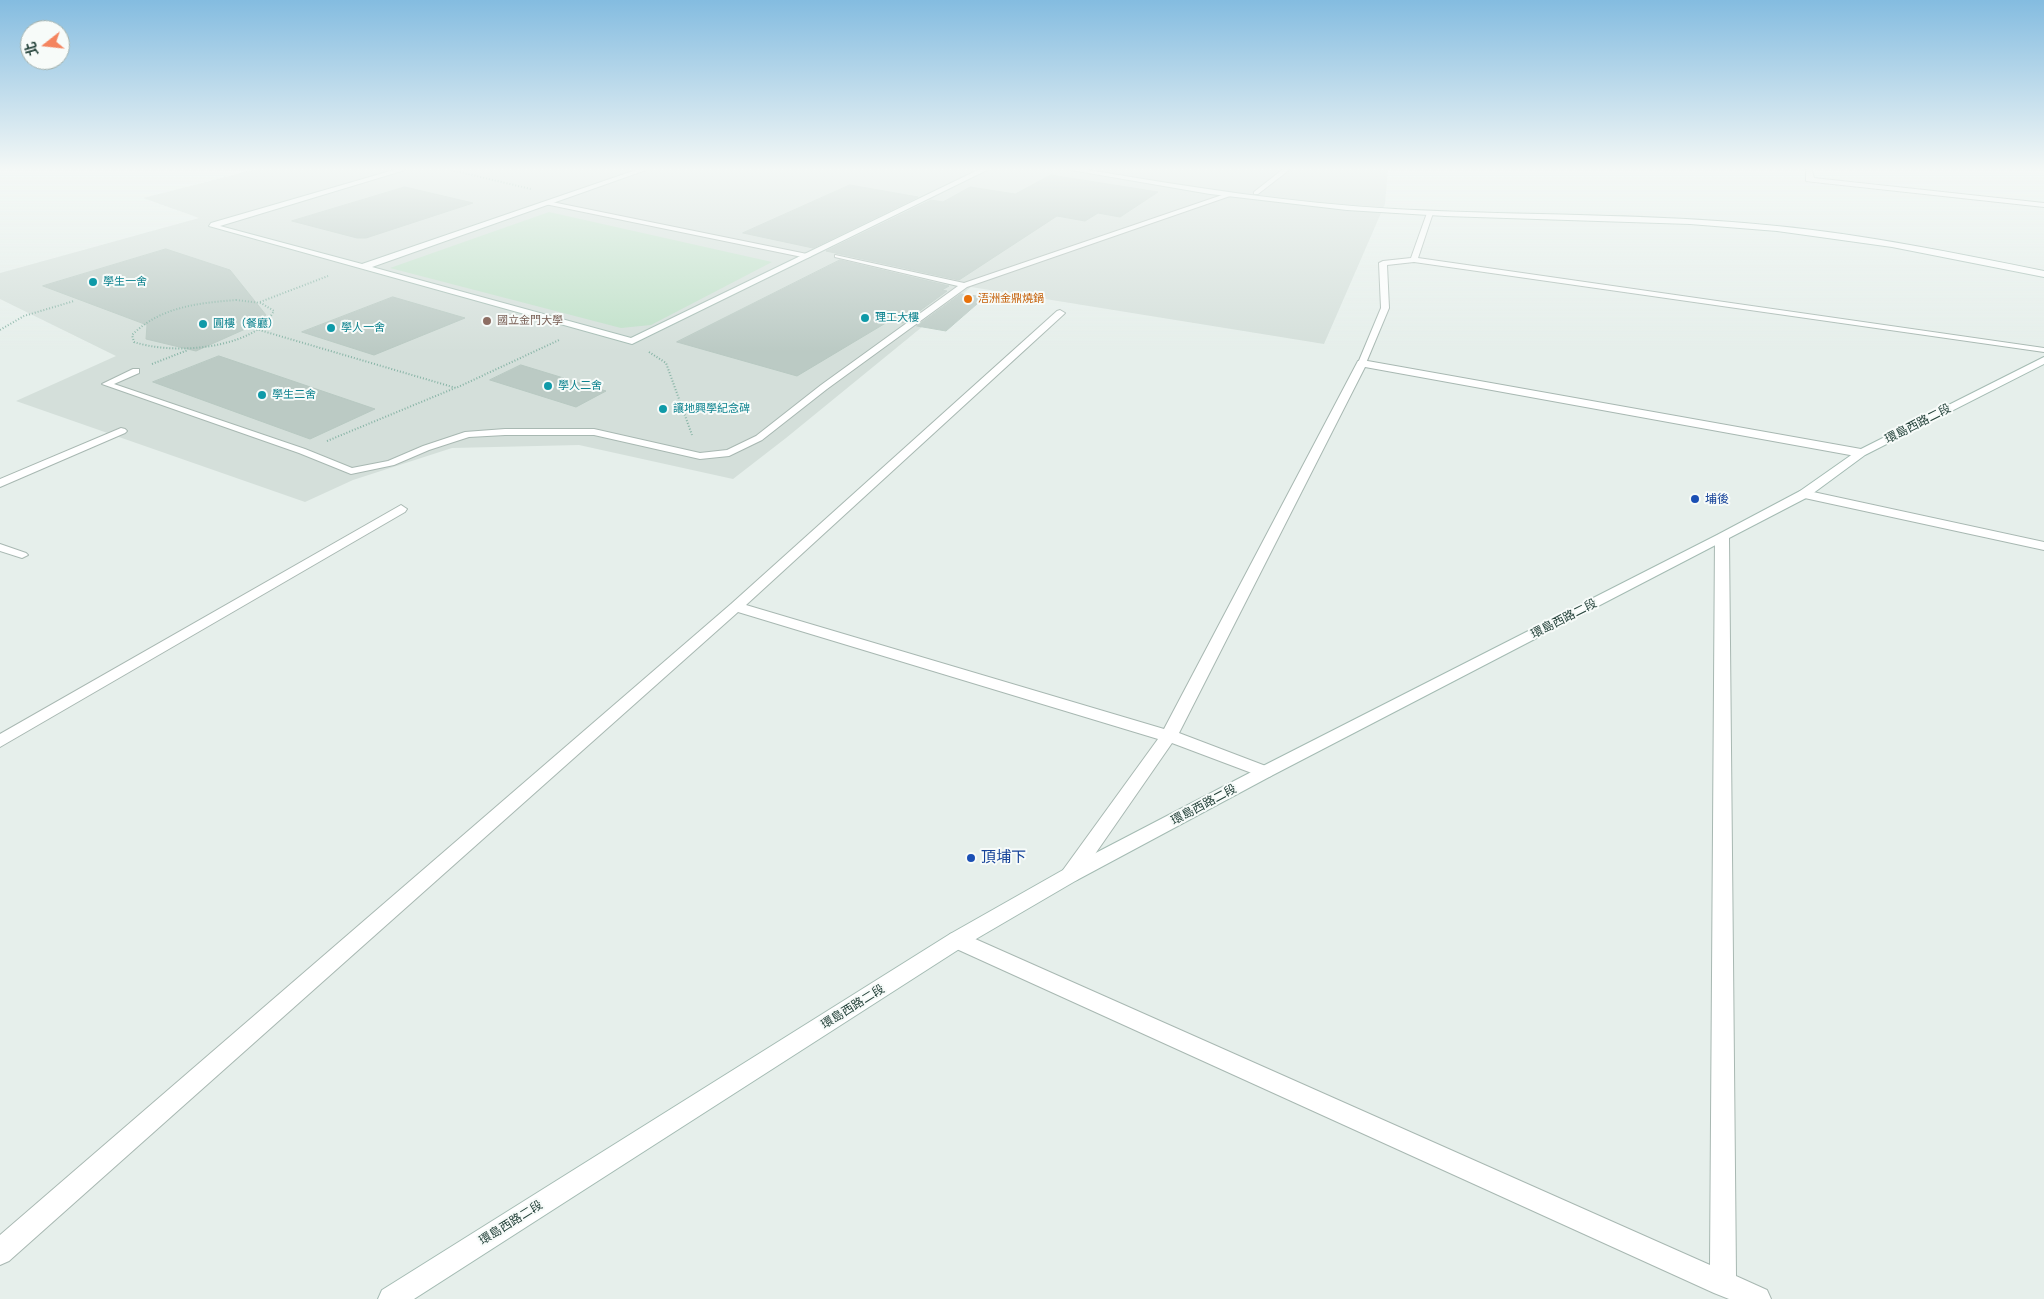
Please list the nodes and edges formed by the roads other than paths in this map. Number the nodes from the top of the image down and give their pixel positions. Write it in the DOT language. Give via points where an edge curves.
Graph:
graph roads {
  1 [pos="230,231"];
  2 [pos="468,231"];
  3 [pos="683,231"];
  4 [pos="859,231"];
  5 [pos="1122,231"];
  6 [pos="1424,231"];
  7 [pos="1786,231"];
  8 [pos="1832,231"];
  9 [pos="807,256"];
  10 [pos="837,256"];
  11 [pos="1414,260"];
  12 [pos="363,267"];
  13 [pos="2044,269"];
  14 [pos="2044,274"];
  15 [pos="964,285"];
  16 [pos="1060,313"];
  17 [pos="2044,350"];
  18 [pos="2044,360"];
  19 [pos="1362,363"];
  20 [pos="136,371"];
  21 [pos="121,431"];
  22 [pos="1861,453"];
  23 [pos="0,483"];
  24 [pos="1804,494"];
  25 [pos="401,509"];
  26 [pos="1722,538"];
  27 [pos="2044,546"];
  28 [pos="0,548"];
  29 [pos="22,555"];
  30 [pos="736,607"];
  31 [pos="1169,736"];
  32 [pos="0,741"];
  33 [pos="1265,772"];
  34 [pos="1070,875"];
  35 [pos="957,940"];
  36 [pos="0,1252"];
  37 [pos="1724,1284"];
  38 [pos="391,1299"];
  39 [pos="1758,1299"];
  1 -- 12 [label="street"];
  2 -- 12 [label="street"];
  3 -- 9 [label="lane"];
  4 -- 9 [label="street"];
  5 -- 15 [label="lane"];
  6 -- 11 [label="lane"];
  7 -- 14 [label="street" via="1894,245"];
  8 -- 13 [label="street"];
  9 -- 12 [label="street" via="632,341"];
  10 -- 15 [label="lane"];
  11 -- 17 [label="lane"];
  11 -- 19 [label="lane" via="1383,263 1385,308"];
  15 -- 20 [label="lane" via="759,438 729,453 700,456 594,432 468,434 391,463 351,471 106,384"];
  16 -- 30 [label="street"];
  18 -- 22 [label="street, 環島西路二段"];
  19 -- 22 [label="street"];
  19 -- 31 [label="street"];
  21 -- 23 [label="street"];
  22 -- 24 [label="street, 環島西路二段"];
  24 -- 26 [label="street, 環島西路二段"];
  24 -- 27 [label="street"];
  25 -- 32 [label="street"];
  26 -- 33 [label="street, 環島西路二段"];
  26 -- 37 [label="street"];
  28 -- 29 [label="lane"];
  30 -- 31 [label="street"];
  30 -- 36 [label="street"];
  31 -- 33 [label="street"];
  31 -- 34 [label="street"];
  33 -- 34 [label="street, 環島西路二段"];
  34 -- 35 [label="street, 環島西路二段"];
  35 -- 37 [label="street"];
  35 -- 38 [label="street, 環島西路二段"];
  37 -- 39 [label="street"];
}
